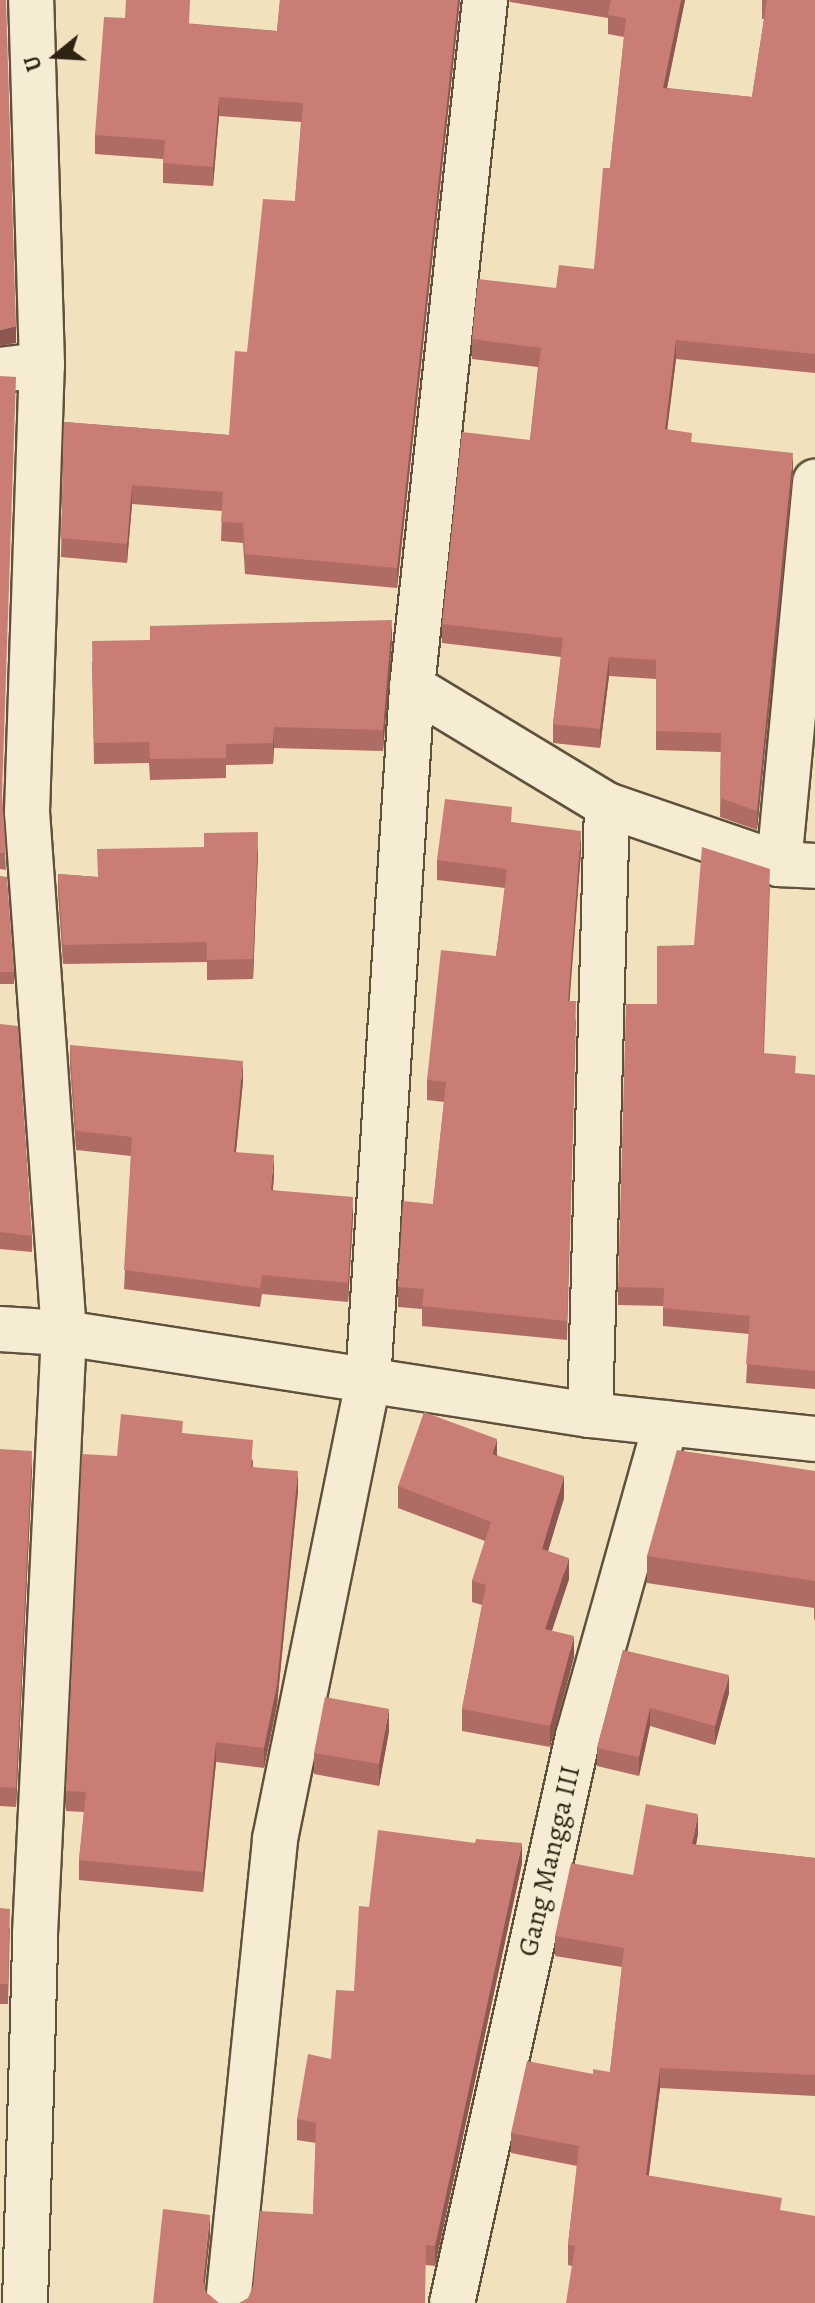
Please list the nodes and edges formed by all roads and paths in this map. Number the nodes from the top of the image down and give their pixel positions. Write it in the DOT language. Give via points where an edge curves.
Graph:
graph roads {
  1 [pos="31,0"];
  2 [pos="485,0"];
  3 [pos="42,365"];
  4 [pos="0,370"];
  5 [pos="815,482"];
  6 [pos="412,687"];
  7 [pos="607,805"];
  8 [pos="797,865"];
  9 [pos="0,1329"];
  10 [pos="64,1333"];
  11 [pos="368,1381"];
  12 [pos="590,1415"];
  13 [pos="666,1423"];
  14 [pos="815,1439"];
  15 [pos="25,2303"];
  16 [pos="228,2303"];
  17 [pos="452,2303"];
  1 -- 3 [label="street"];
  2 -- 6 [label="street"];
  3 -- 4 [label="street"];
  3 -- 10 [label="street" via="27,812"];
  5 -- 8 [label="street"];
  6 -- 7 [label="street"];
  6 -- 11 [label="street"];
  7 -- 8 [label="street"];
  7 -- 12 [label="street"];
  9 -- 10 [label="street"];
  10 -- 11 [label="street"];
  10 -- 15 [label="street" via="35,1934"];
  11 -- 12 [label="street"];
  11 -- 16 [label="street" via="275,1839"];
  12 -- 13 [label="street"];
  13 -- 14 [label="street"];
  13 -- 17 [label="street, Gang Mangga III" via="578,1736"];
}
